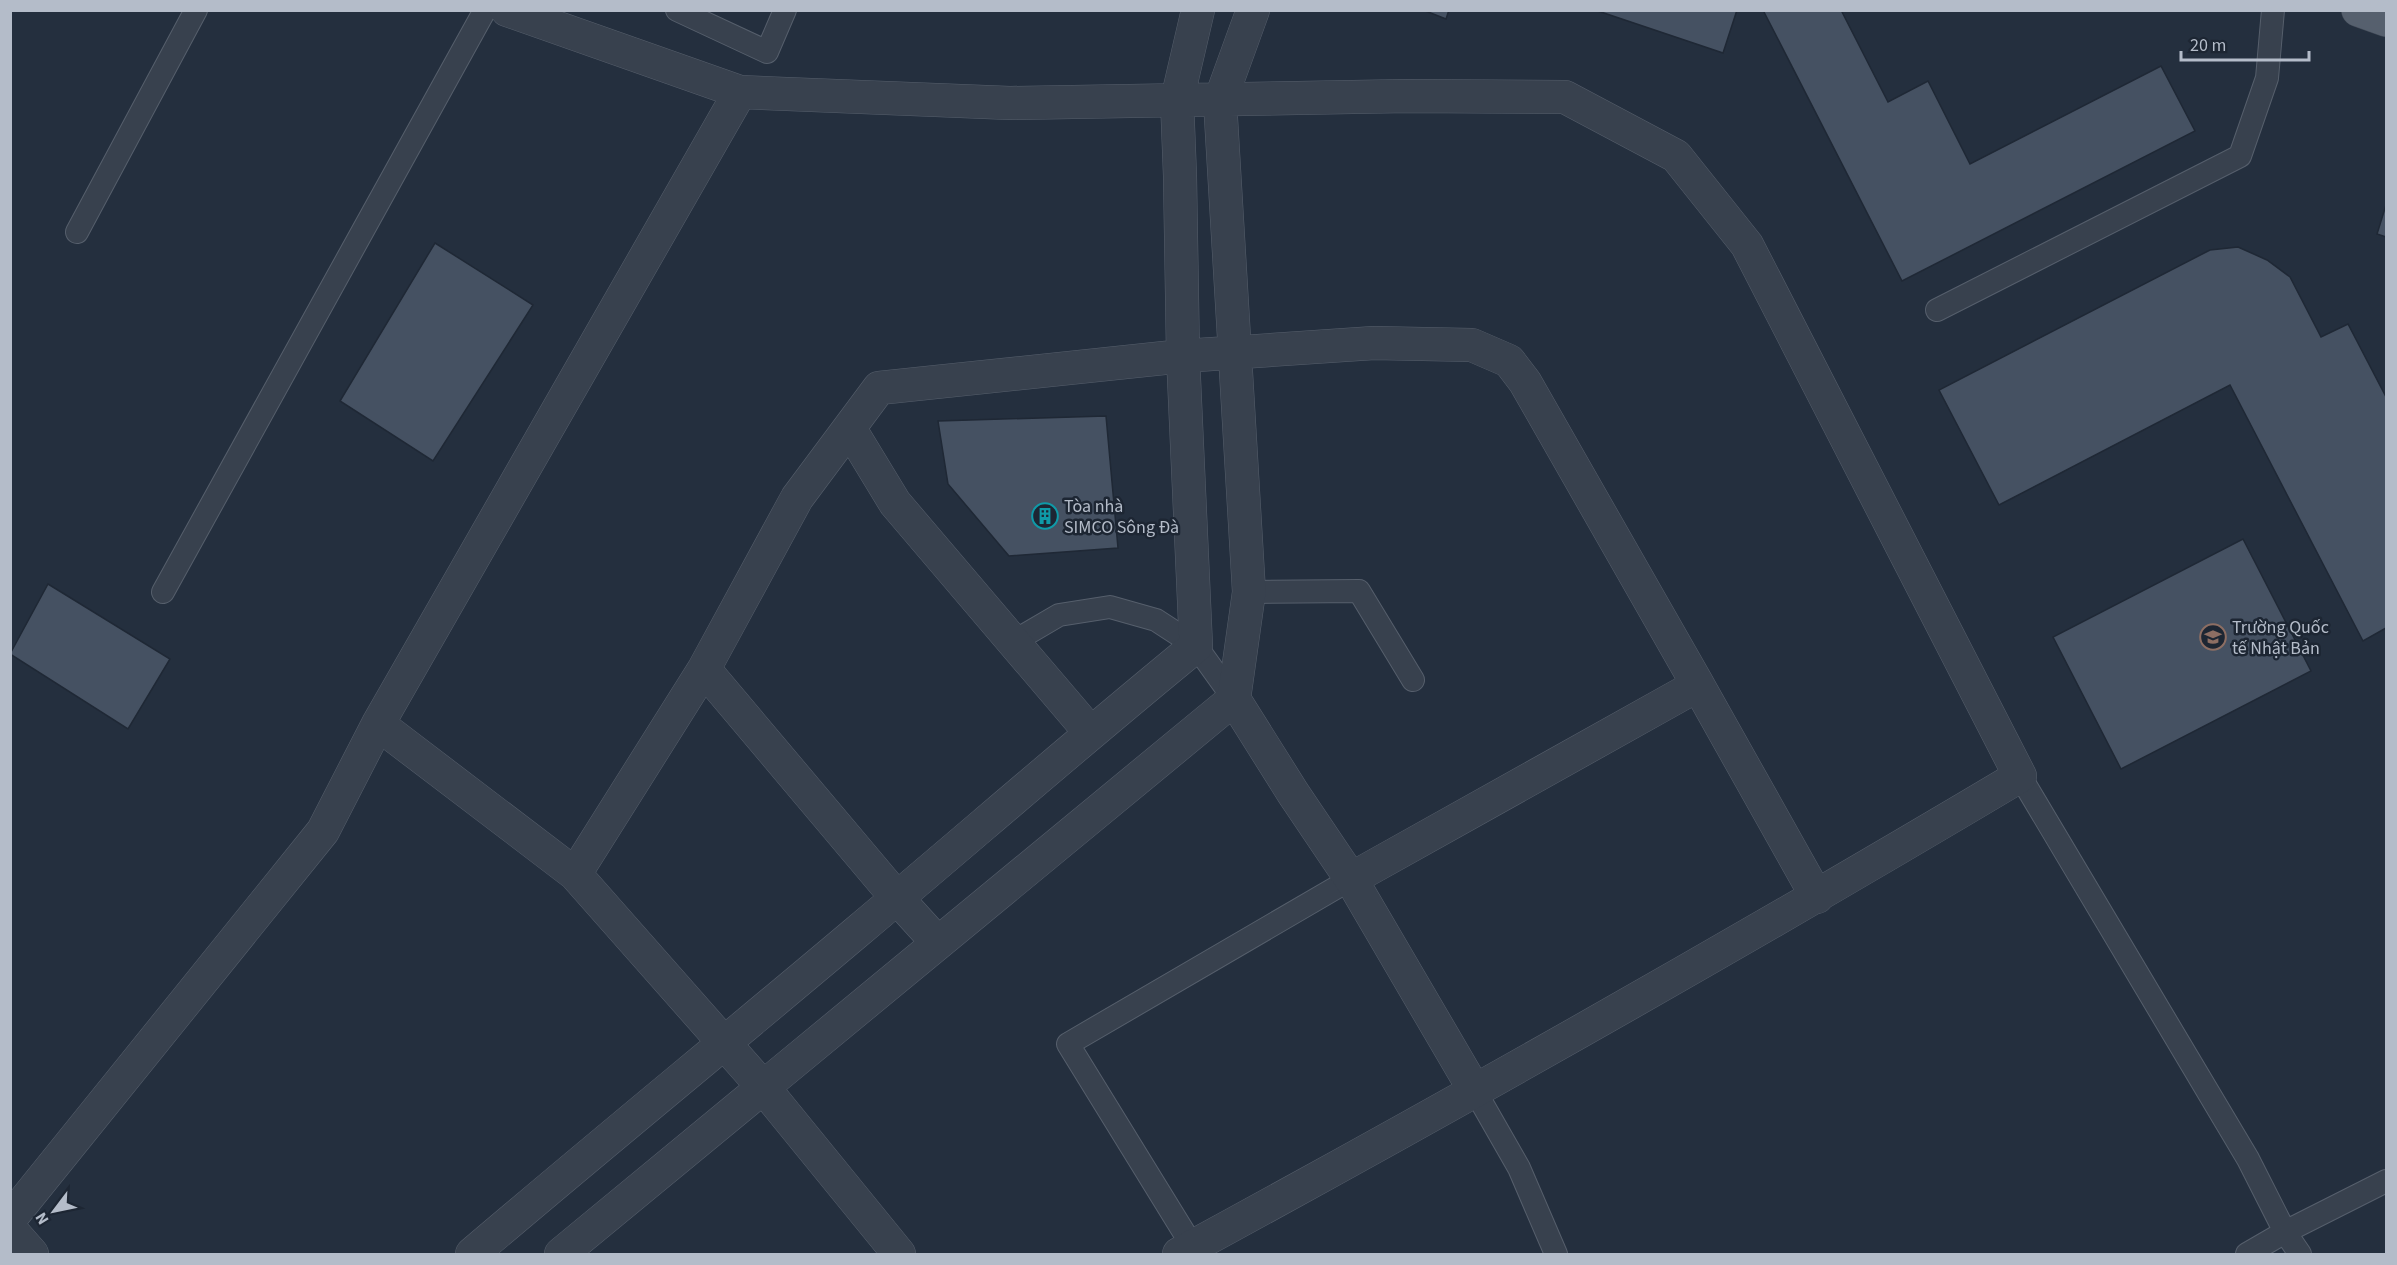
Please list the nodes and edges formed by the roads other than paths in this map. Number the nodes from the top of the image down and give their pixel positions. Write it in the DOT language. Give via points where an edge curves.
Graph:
graph roads {
  1 [pos="196,10"];
  2 [pos="485,10"];
  3 [pos="507,10"];
  4 [pos="677,10"];
  5 [pos="785,10"];
  6 [pos="1198,10"];
  7 [pos="1253,10"];
  8 [pos="2273,10"];
  9 [pos="2358,10"];
  10 [pos="2386,20"];
  11 [pos="741,92"];
  12 [pos="1177,100"];
  13 [pos="1220,101"];
  14 [pos="78,232"];
  15 [pos="1937,310"];
  16 [pos="1236,353"];
  17 [pos="1183,356"];
  18 [pos="850,429"];
  19 [pos="163,592"];
  20 [pos="1249,592"];
  21 [pos="1013,642"];
  22 [pos="1196,646"];
  23 [pos="704,669"];
  24 [pos="1413,680"];
  25 [pos="1698,685"];
  26 [pos="1234,699"];
  27 [pos="378,724"];
  28 [pos="1090,732"];
  29 [pos="2020,776"];
  30 [pos="575,874"];
  31 [pos="1352,879"];
  32 [pos="1817,897"];
  33 [pos="897,898"];
  34 [pos="937,942"];
  35 [pos="726,1042"];
  36 [pos="763,1087"];
  37 [pos="1475,1091"];
  38 [pos="2386,1181"];
  39 [pos="10,1219"];
  40 [pos="10,1229"];
  41 [pos="2284,1232"];
  42 [pos="1186,1251"];
  43 [pos="32,1254"];
  44 [pos="472,1254"];
  45 [pos="561,1254"];
  46 [pos="899,1254"];
  47 [pos="1556,1254"];
  48 [pos="2247,1254"];
  49 [pos="2300,1254"];
  1 -- 14 [label="lane"];
  2 -- 19 [label="lane"];
  3 -- 11 [label="street"];
  4 -- 5 [label="lane" via="767,52"];
  6 -- 12 [label="street"];
  7 -- 13 [label="street"];
  8 -- 15 [label="lane" via="2267,78 2240,156"];
  9 -- 10 [label="main road"];
  11 -- 12 [label="street" via="1010,103"];
  11 -- 27 [label="street"];
  12 -- 13 [label="street"];
  12 -- 17 [label="street"];
  13 -- 16 [label="street"];
  13 -- 29 [label="street" via="1565,97 1676,156 1747,245"];
  16 -- 17 [label="street"];
  16 -- 20 [label="street"];
  16 -- 25 [label="street" via="1374,343 1472,345 1509,360 1526,382"];
  17 -- 18 [label="street" via="879,388"];
  17 -- 22 [label="street"];
  18 -- 21 [label="street" via="895,503"];
  18 -- 23 [label="street" via="797,498"];
  20 -- 24 [label="lane" via="1359,591"];
  20 -- 26 [label="street"];
  21 -- 22 [label="lane" via="1059,615 1110,607 1156,620"];
  21 -- 28 [label="street"];
  22 -- 26 [label="lane"];
  22 -- 28 [label="street"];
  23 -- 30 [label="street"];
  23 -- 33 [label="street"];
  25 -- 31 [label="street"];
  25 -- 32 [label="street"];
  26 -- 31 [label="street"];
  26 -- 34 [label="street"];
  27 -- 30 [label="street"];
  27 -- 39 [label="street" via="323,831"];
  28 -- 33 [label="street"];
  29 -- 32 [label="street"];
  29 -- 41 [label="lane" via="2248,1159"];
  30 -- 35 [label="street"];
  31 -- 37 [label="street"];
  31 -- 42 [label="lane" via="1068,1044"];
  32 -- 37 [label="street"];
  33 -- 34 [label="street"];
  33 -- 35 [label="street"];
  34 -- 36 [label="street"];
  35 -- 36 [label="street"];
  35 -- 44 [label="street"];
  36 -- 45 [label="street"];
  36 -- 46 [label="street"];
  37 -- 42 [label="street"];
  37 -- 47 [label="lane" via="1519,1168"];
  38 -- 41 [label="lane"];
  40 -- 43 [label="street"];
  41 -- 48 [label="lane"];
  41 -- 49 [label="lane"];
}
